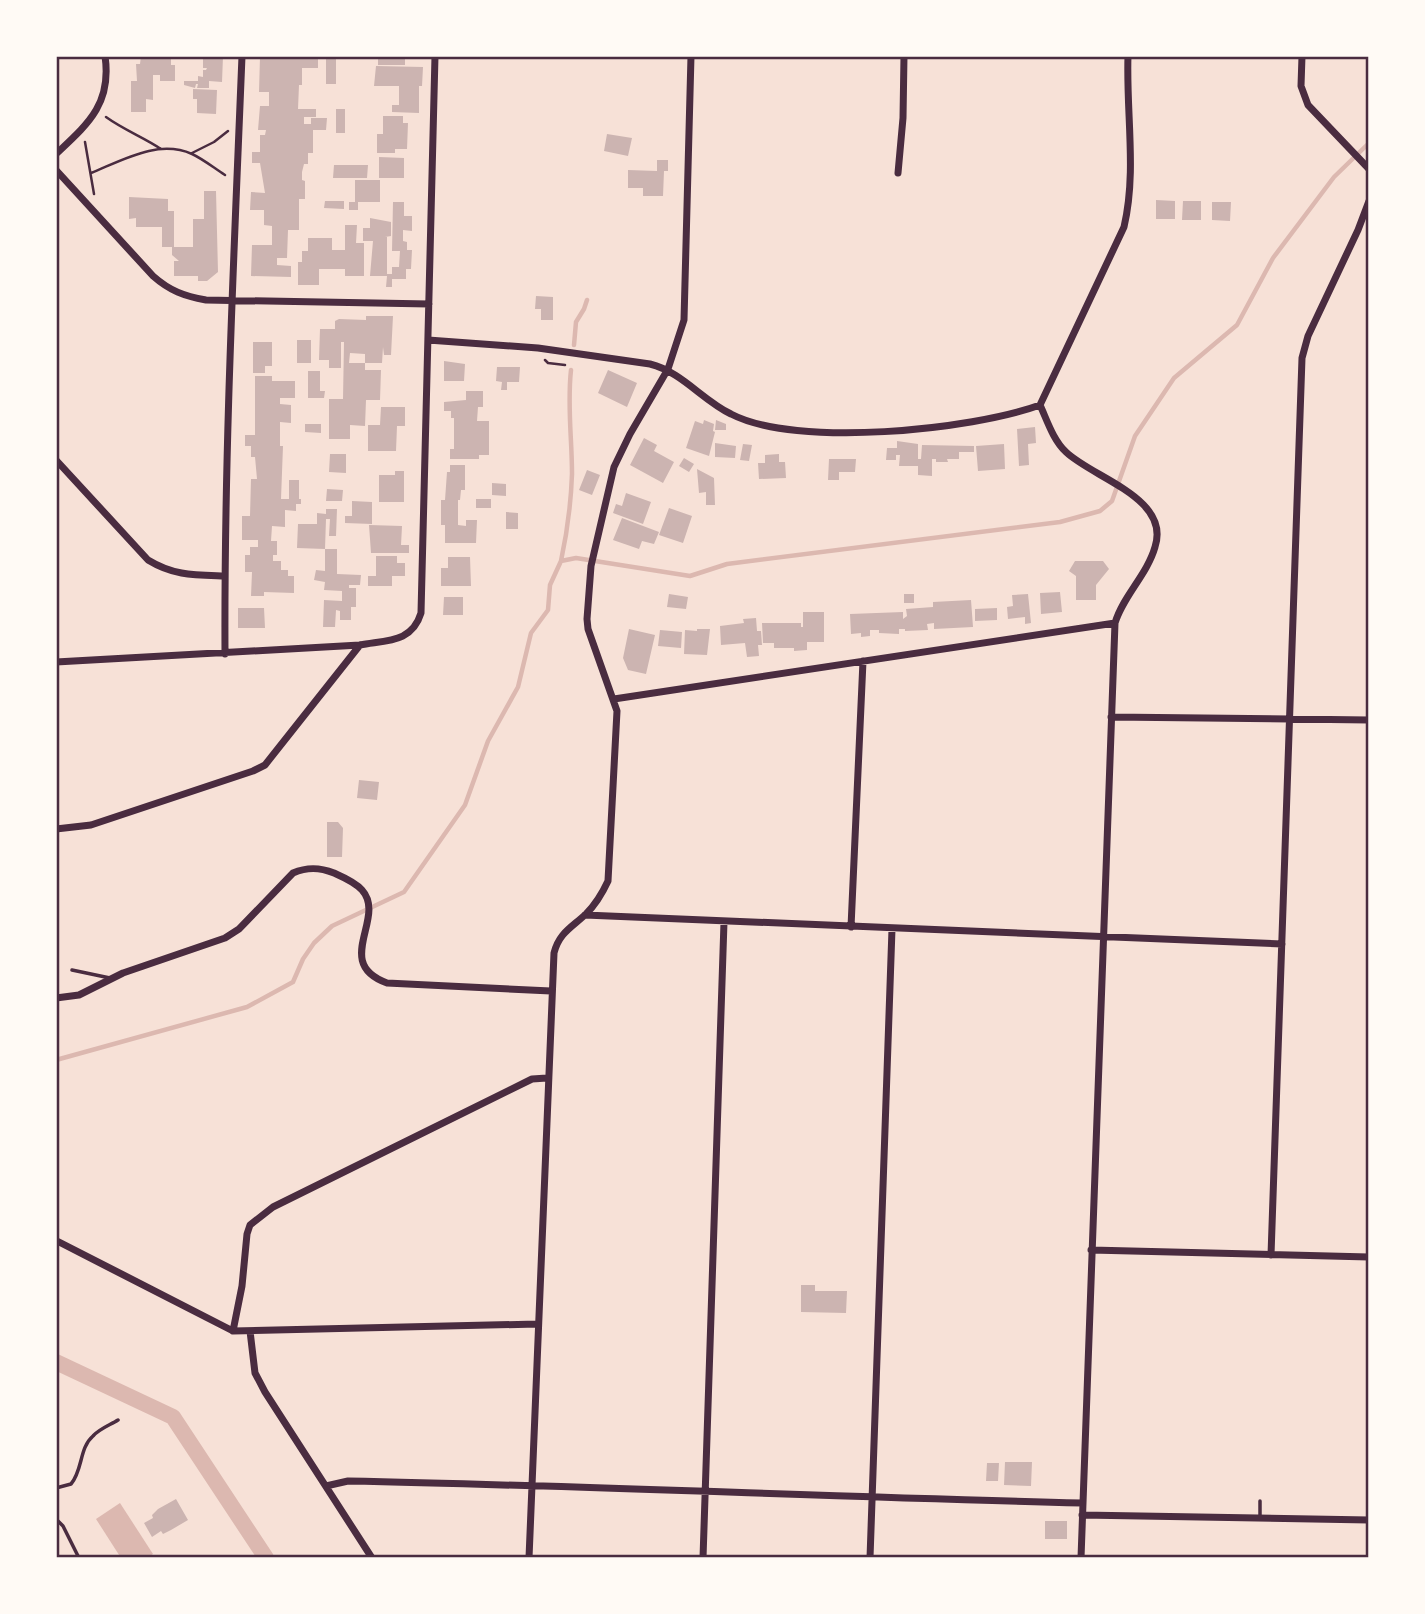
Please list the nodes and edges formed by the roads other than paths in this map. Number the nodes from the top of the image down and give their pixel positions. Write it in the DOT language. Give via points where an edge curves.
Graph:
graph roads {
  1 [pos="105,56"];
  2 [pos="242,56"];
  3 [pos="435,56"];
  4 [pos="691,56"];
  5 [pos="904,56"];
  6 [pos="1128,56"];
  7 [pos="1302,56"];
  8 [pos="56,154"];
  9 [pos="1366,166"];
  10 [pos="56,170"];
  11 [pos="898,173"];
  12 [pos="1369,201"];
  13 [pos="232,300"];
  14 [pos="429,304"];
  15 [pos="428,340"];
  16 [pos="668,369"];
  17 [pos="1040,405"];
  18 [pos="56,460"];
  19 [pos="225,576"];
  20 [pos="1115,624"];
  21 [pos="360,645"];
  22 [pos="225,654"];
  23 [pos="863,661"];
  24 [pos="56,662"];
  25 [pos="614,699"];
  26 [pos="1111,717"];
  27 [pos="1291,719"];
  28 [pos="1369,720"];
  29 [pos="56,829"];
  30 [pos="585,915"];
  31 [pos="724,922"];
  32 [pos="851,927"];
  33 [pos="892,929"];
  34 [pos="1105,938"];
  35 [pos="1282,944"];
  36 [pos="72,970"];
  37 [pos="112,979"];
  38 [pos="551,990"];
  39 [pos="56,998"];
  40 [pos="547,1078"];
  41 [pos="59,1242"];
  42 [pos="1091,1250"];
  43 [pos="1270,1255"];
  44 [pos="1369,1257"];
  45 [pos="537,1324"];
  46 [pos="233,1331"];
  47 [pos="250,1331"];
  48 [pos="118,1420"];
  49 [pos="531,1485"];
  50 [pos="326,1486"];
  51 [pos="56,1488"];
  52 [pos="705,1493"];
  53 [pos="871,1498"];
  54 [pos="1260,1501"];
  55 [pos="1082,1503"];
  56 [pos="1082,1515"];
  57 [pos="56,1519"];
  58 [pos="1260,1519"];
  59 [pos="1369,1520"];
  60 [pos="79,1558"];
  61 [pos="372,1558"];
  62 [pos="529,1558"];
  63 [pos="703,1558"];
  64 [pos="870,1558"];
  65 [pos="1081,1558"];
  1 -- 8 [label="street" via="107,77 98,109"];
  2 -- 13 [label="street"];
  3 -- 14 [label="street"];
  4 -- 16 [label="street" via="684,320"];
  5 -- 11 [label="street"];
  6 -- 17 [label="street" via="1129,195 1124,227"];
  7 -- 9 [label="street" via="1301,86 1308,105"];
  10 -- 13 [label="street" via="166,287 191,297"];
  12 -- 27 [label="street" via="1308,336 1303,358"];
  13 -- 14 [label="street"];
  13 -- 19 [label="street"];
  14 -- 15 [label="street"];
  15 -- 16 [label="street" via="538,348"];
  15 -- 21 [label="street" via="421,613 405,636"];
  16 -- 17 [label="street" via="731,415 804,431 905,430 1002,417"];
  16 -- 25 [label="street" via="614,467 591,566 586,618"];
  17 -- 20 [label="street" via="1063,449 1125,489 1151,513 1157,534 1152,555"];
  18 -- 19 [label="street" via="148,560 181,574"];
  19 -- 22 [label="street"];
  20 -- 23 [label="street"];
  20 -- 26 [label="street"];
  21 -- 22 [label="street"];
  21 -- 29 [label="street" via="265,765 91,825"];
  22 -- 24 [label="street"];
  23 -- 25 [label="street"];
  23 -- 32 [label="street"];
  25 -- 30 [label="street" via="608,881"];
  26 -- 27 [label="street"];
  26 -- 34 [label="street"];
  27 -- 28 [label="street"];
  27 -- 35 [label="street"];
  30 -- 31 [label="street"];
  30 -- 38 [label="street" via="557,941"];
  31 -- 32 [label="street"];
  31 -- 52 [label="street"];
  32 -- 33 [label="street"];
  33 -- 34 [label="street"];
  33 -- 53 [label="street"];
  34 -- 35 [label="street"];
  34 -- 42 [label="street"];
  35 -- 43 [label="street"];
  36 -- 37 [label="lane"];
  37 -- 38 [label="street" via="225,938 293,873 323,868 361,889 367,903 362,961 377,979"];
  37 -- 39 [label="street" via="79,995"];
  38 -- 40 [label="street"];
  40 -- 45 [label="street"];
  40 -- 46 [label="street" via="532,1079 258,1217 247,1234"];
  41 -- 46 [label="street"];
  42 -- 43 [label="street"];
  42 -- 55 [label="street"];
  43 -- 44 [label="street"];
  45 -- 47 [label="street"];
  45 -- 49 [label="street"];
  46 -- 47 [label="street"];
  47 -- 50 [label="street" via="255,1373"];
  48 -- 51 [label="lane" via="86,1443 75,1480"];
  49 -- 50 [label="street" via="348,1481"];
  49 -- 52 [label="street"];
  49 -- 62 [label="street"];
  50 -- 61 [label="street"];
  52 -- 53 [label="street"];
  52 -- 63 [label="street"];
  53 -- 55 [label="street"];
  53 -- 64 [label="street"];
  54 -- 58 [label="lane"];
  55 -- 56 [label="street"];
  56 -- 58 [label="street"];
  56 -- 65 [label="street"];
  57 -- 60 [label="lane"];
  58 -- 59 [label="street"];
}
